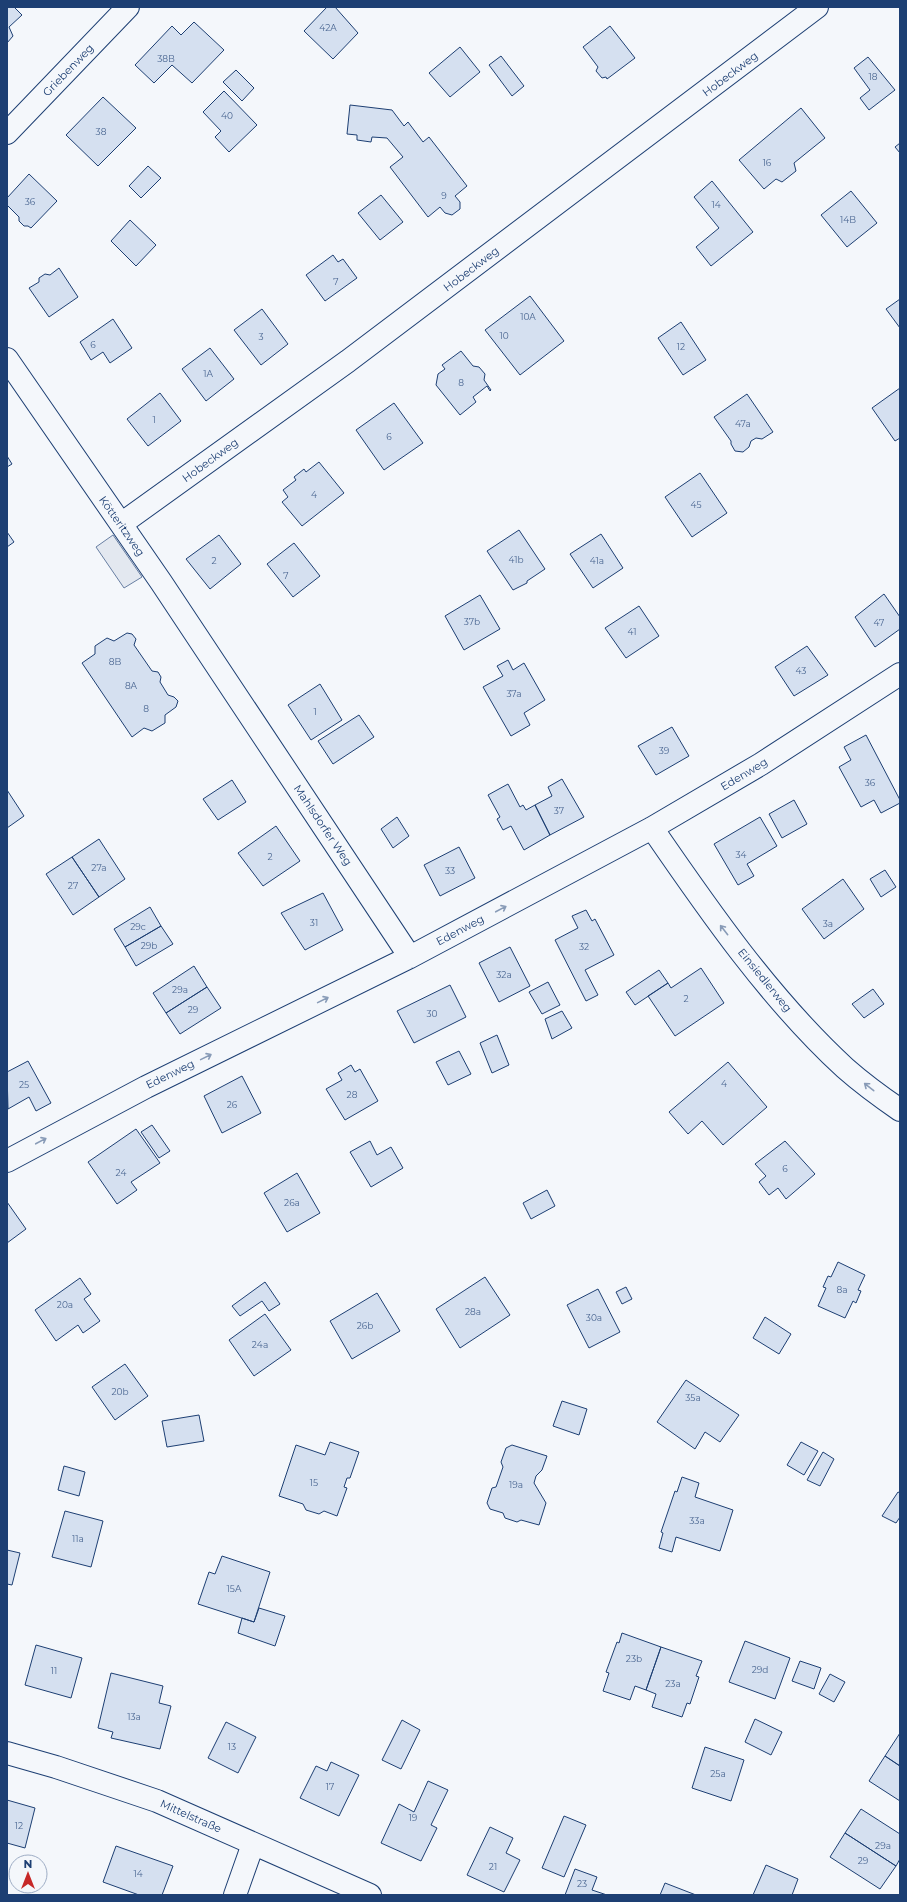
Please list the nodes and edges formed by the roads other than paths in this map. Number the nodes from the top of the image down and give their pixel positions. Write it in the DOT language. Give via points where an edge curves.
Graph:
graph roads {
  1 [pos="128,7"];
  2 [pos="817,7"];
  3 [pos="7,133"];
  4 [pos="7,359"];
  5 [pos="121,524"];
  6 [pos="900,674"];
  7 [pos="235,694"];
  8 [pos="652,828"];
  9 [pos="410,957"];
  10 [pos="900,1110"];
  11 [pos="7,1161"];
  12 [pos="7,1753"];
  13 [pos="253,1844"];
  14 [pos="234,1895"];
  15 [pos="370,1895"];
  1 -- 3 [label="street, Griebenweg"];
  2 -- 5 [label="street, Hobeckweg" via="355,356"];
  4 -- 5 [label="street, Kötteritzweg"];
  5 -- 7 [label="street, Kötteritzweg"];
  6 -- 8 [label="street, Edenweg" via="761,764"];
  7 -- 9 [label="street, Mahlsdorfer Weg"];
  9 -- 8 [label="street, Edenweg, one-way"];
  10 -- 8 [label="street, Einsiedlerweg, one-way" via="844,1068 800,1022 711,912"];
  11 -- 9 [label="street, Edenweg, one-way" via="146,1086"];
  12 -- 13 [label="street, Mittelstraße" via="157,1801"];
  13 -- 14 [label="street"];
  13 -- 15 [label="street, Mittelstraße"];
}
